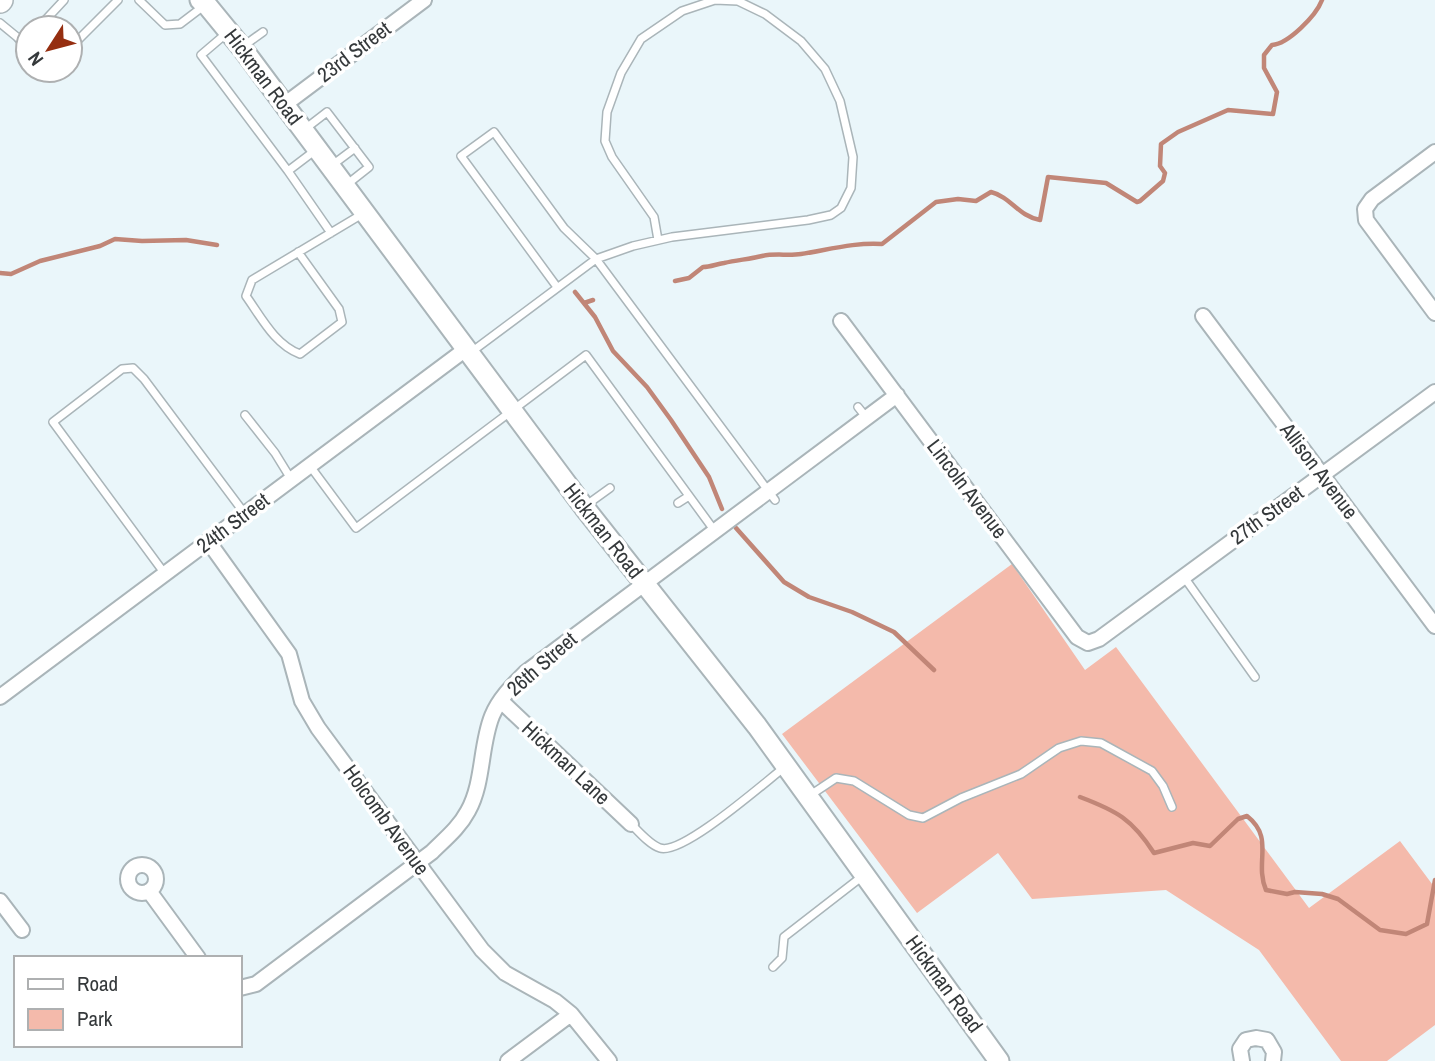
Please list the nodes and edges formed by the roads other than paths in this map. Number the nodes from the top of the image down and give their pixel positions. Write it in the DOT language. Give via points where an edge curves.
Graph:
graph roads {
  1 [pos="64,0"];
  2 [pos="118,0"];
  3 [pos="139,0"];
  4 [pos="424,0"];
  5 [pos="205,1"];
  6 [pos="51,14"];
  7 [pos="0,23"];
  8 [pos="229,31"];
  9 [pos="263,32"];
  10 [pos="84,34"];
  11 [pos="14,35"];
  12 [pos="242,48"];
  13 [pos="284,104"];
  14 [pos="303,130"];
  15 [pos="355,148"];
  16 [pos="317,149"];
  17 [pos="1435,152"];
  18 [pos="330,166"];
  19 [pos="289,171"];
  20 [pos="345,186"];
  21 [pos="364,212"];
  22 [pos="331,233"];
  23 [pos="658,240"];
  24 [pos="298,252"];
  25 [pos="596,259"];
  26 [pos="557,287"];
  27 [pos="1435,313"];
  28 [pos="1203,316"];
  29 [pos="841,321"];
  30 [pos="468,351"];
  31 [pos="1435,392"];
  32 [pos="897,395"];
  33 [pos="511,411"];
  34 [pos="245,415"];
  35 [pos="310,466"];
  36 [pos="1322,475"];
  37 [pos="291,480"];
  38 [pos="610,488"];
  39 [pos="771,495"];
  40 [pos="688,496"];
  41 [pos="678,503"];
  42 [pos="584,507"];
  43 [pos="245,514"];
  44 [pos="714,530"];
  45 [pos="208,541"];
  46 [pos="165,574"];
  47 [pos="1184,576"];
  48 [pos="643,583"];
  49 [pos="1435,626"];
  50 [pos="1099,639"];
  51 [pos="1255,677"];
  52 [pos="0,697"];
  53 [pos="501,701"];
  54 [pos="786,766"];
  55 [pos="808,797"];
  56 [pos="1172,807"];
  57 [pos="631,824"];
  58 [pos="417,863"];
  59 [pos="865,875"];
  60 [pos="149,891"];
  61 [pos="0,901"];
  62 [pos="22,930"];
  63 [pos="197,956"];
  64 [pos="773,967"];
  65 [pos="242,988"];
  66 [pos="571,1014"];
  67 [pos="509,1061"];
  68 [pos="609,1061"];
  69 [pos="999,1061"];
  70 [pos="1242,1061"];
  71 [pos="1273,1061"];
  1 -- 6 [label="lane"];
  2 -- 10 [label="lane"];
  3 -- 5 [label="lane" via="165,25 180,24"];
  4 -- 13 [label="street, 23rd Street"];
  5 -- 8 [label="main road, Hickman Road"];
  7 -- 11 [label="lane"];
  8 -- 12 [label="main road, Hickman Road"];
  8 -- 19 [label="lane" via="201,55"];
  9 -- 12 [label="lane"];
  12 -- 13 [label="main road, Hickman Road"];
  13 -- 14 [label="main road, Hickman Road"];
  14 -- 15 [label="lane" via="327,112"];
  14 -- 16 [label="main road, Hickman Road"];
  15 -- 18 [label="lane"];
  15 -- 20 [label="lane" via="369,167"];
  16 -- 18 [label="main road, Hickman Road"];
  16 -- 19 [label="lane"];
  17 -- 27 [label="street" via="1365,209 1366,220"];
  18 -- 20 [label="main road, Hickman Road"];
  19 -- 22 [label="lane"];
  20 -- 21 [label="main road, Hickman Road"];
  21 -- 22 [label="lane"];
  21 -- 30 [label="main road, Hickman Road"];
  22 -- 24 [label="lane"];
  23 -- 23 [label="lane" via="654,217 605,141 607,112 621,73 641,39 682,11 715,0 738,1 801,41 825,69 840,102 853,157 851,188 841,208 824,217"];
  23 -- 25 [label="lane"];
  24 -- 24 [label="lane" via="252,280 246,296 272,333 300,354 342,322 339,309"];
  25 -- 26 [label="lane"];
  25 -- 26 [label="lane" via="564,228 494,132 461,156"];
  25 -- 39 [label="lane"];
  26 -- 30 [label="lane"];
  28 -- 36 [label="street, Allison Avenue"];
  29 -- 32 [label="street, Lincoln Avenue"];
  30 -- 33 [label="main road, Hickman Road"];
  30 -- 35 [label="street, 24th Street"];
  31 -- 36 [label="street, 27th Street"];
  32 -- 39 [label="street, 26th Street" via="862,412"];
  32 -- 50 [label="street, Lincoln Avenue" via="1077,637 1088,643"];
  33 -- 35 [label="lane" via="356,528"];
  33 -- 40 [label="lane" via="586,355"];
  33 -- 42 [label="main road, Hickman Road"];
  34 -- 37 [label="lane"];
  35 -- 37 [label="street, 24th Street"];
  36 -- 47 [label="street, 27th Street"];
  36 -- 49 [label="street, Allison Avenue"];
  37 -- 43 [label="street, 24th Street"];
  38 -- 42 [label="lane"];
  39 -- 44 [label="street, 26th Street"];
  40 -- 41 [label="lane"];
  40 -- 44 [label="lane"];
  42 -- 48 [label="main road, Hickman Road"];
  43 -- 45 [label="street, 24th Street"];
  43 -- 46 [label="lane" via="144,379 132,368 122,369 53,422"];
  44 -- 48 [label="street, 26th Street"];
  45 -- 46 [label="street, 24th Street"];
  45 -- 58 [label="street, Holcomb Avenue" via="289,654 302,701 318,728"];
  46 -- 52 [label="street, 24th Street"];
  47 -- 50 [label="street, 27th Street"];
  47 -- 51 [label="lane"];
  48 -- 53 [label="street, 26th Street" via="525,673"];
  48 -- 54 [label="main road, Hickman Road"];
  53 -- 57 [label="street, Hickman Lane"];
  53 -- 58 [label="street, 26th Street" via="492,717 468,810 456,829"];
  54 -- 55 [label="main road, Hickman Road"];
  54 -- 57 [label="lane" via="713,824 670,850 659,848"];
  55 -- 56 [label="lane" via="836,778 853,781 909,815 923,818 1081,741 1101,743 1152,771"];
  55 -- 59 [label="main road, Hickman Road"];
  58 -- 65 [label="street, 26th Street" via="256,984"];
  58 -- 66 [label="street, Holcomb Avenue" via="497,966"];
  59 -- 64 [label="lane" via="784,937 782,958"];
  59 -- 69 [label="main road, Hickman Road"];
  60 -- 63 [label="street"];
  61 -- 62 [label="street"];
  66 -- 67 [label="street"];
  66 -- 68 [label="street, Holcomb Avenue"];
  70 -- 71 [label="street" via="1240,1049 1246,1040 1256,1038 1267,1040"];
}
